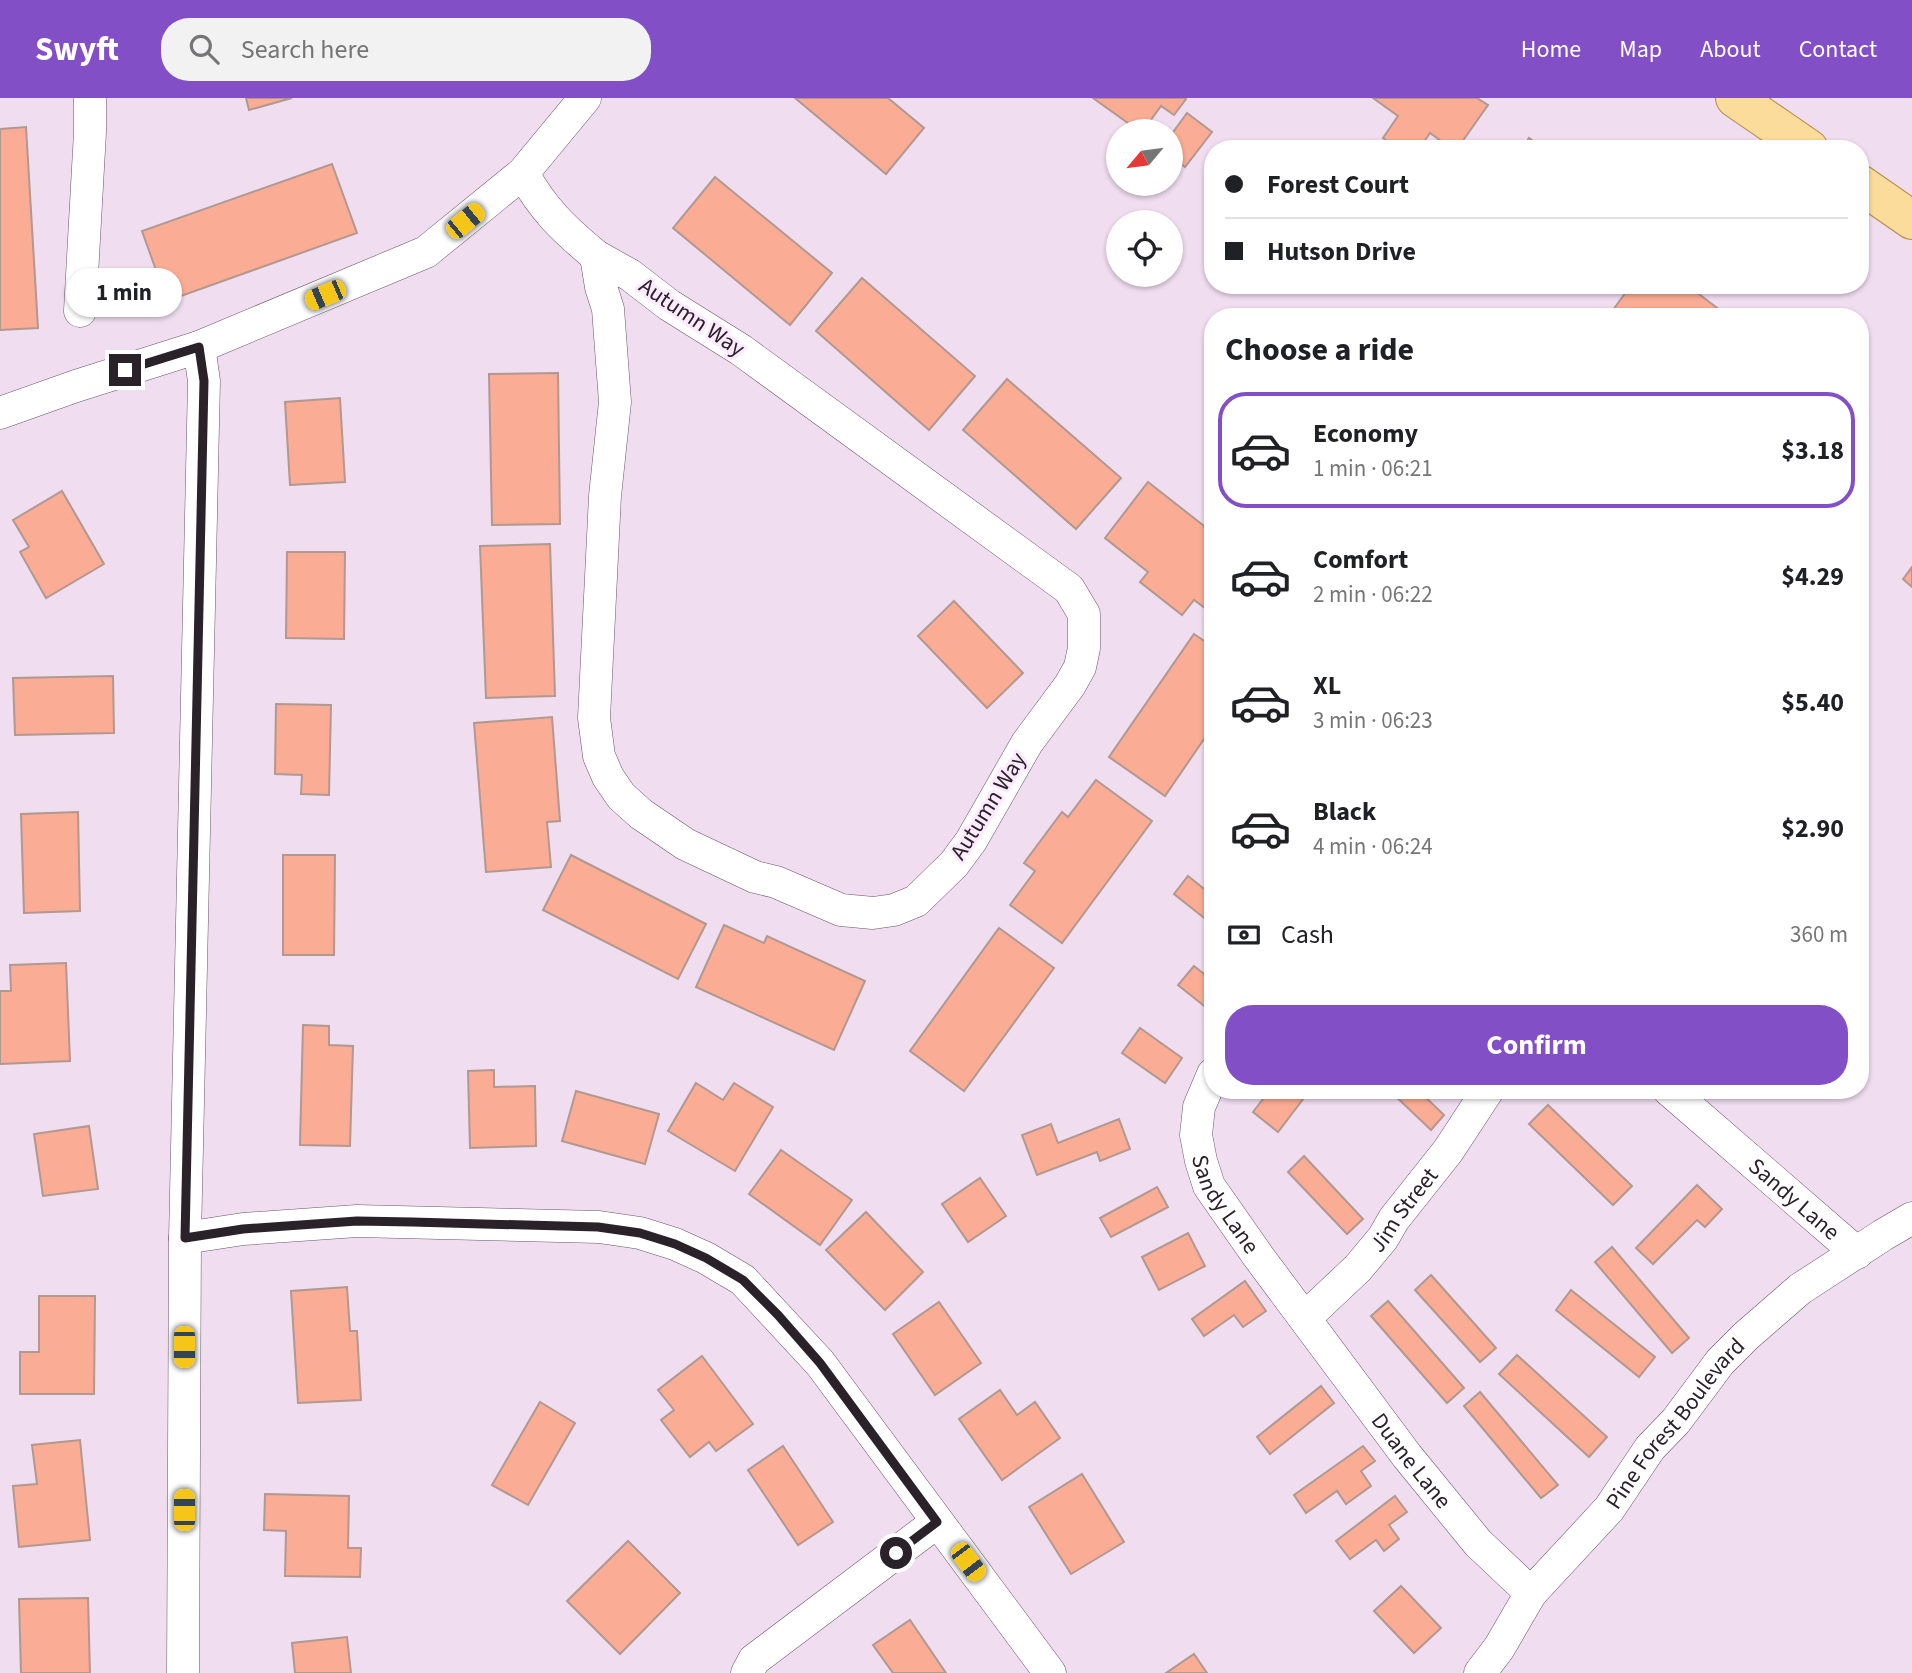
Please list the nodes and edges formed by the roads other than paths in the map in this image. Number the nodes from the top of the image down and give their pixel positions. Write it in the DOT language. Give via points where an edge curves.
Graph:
graph roads {
  1 [pos="90,98"];
  2 [pos="585,98"];
  3 [pos="1735,98"];
  4 [pos="1796,140"];
  5 [pos="523,173"];
  6 [pos="1869,190"];
  7 [pos="1912,220"];
  8 [pos="596,256"];
  9 [pos="80,310"];
  10 [pos="199,347"];
  11 [pos="0,413"];
  12 [pos="1204,1095"];
  13 [pos="1482,1099"];
  14 [pos="1679,1099"];
  15 [pos="1912,1218"];
  16 [pos="185,1238"];
  17 [pos="1857,1253"];
  18 [pos="1305,1318"];
  19 [pos="937,1522"];
  20 [pos="1531,1593"];
  21 [pos="183,1673"];
  22 [pos="747,1673"];
  23 [pos="1050,1673"];
  24 [pos="1480,1673"];
  1 -- 9 [label="street"];
  2 -- 5 [label="street"];
  3 -- 4 [label="main road"];
  5 -- 8 [label="street, Autumn Way" via="560,226"];
  5 -- 10 [label="street" via="426,252"];
  6 -- 7 [label="main road"];
  8 -- 8 [label="street, Autumn Way" via="608,309 615,402 605,496 594,718 599,757 608,777 640,814 685,844 755,877 841,910 873,913 916,901 971,841 1027,743 1070,685 1084,648 1084,614 1069,589 741,349"];
  10 -- 11 [label="street"];
  10 -- 16 [label="street" via="204,381"];
  12 -- 18 [label="street, Sandy Lane" via="1196,1135 1209,1186"];
  13 -- 18 [label="street, Jim Street" via="1383,1238"];
  14 -- 17 [label="street, Sandy Lane"];
  15 -- 17 [label="street, Pine Forest Boulevard"];
  16 -- 19 [label="street" via="357,1221 598,1227 675,1244 743,1280 778,1315 820,1363"];
  16 -- 21 [label="street"];
  17 -- 20 [label="street, Pine Forest Boulevard" via="1800,1289 1720,1362 1650,1448 1609,1509"];
  18 -- 20 [label="street, Duane Lane" via="1478,1544"];
  19 -- 22 [label="street" via="754,1660"];
  19 -- 23 [label="street"];
  20 -- 24 [label="street, Pine Forest Boulevard"];
}
